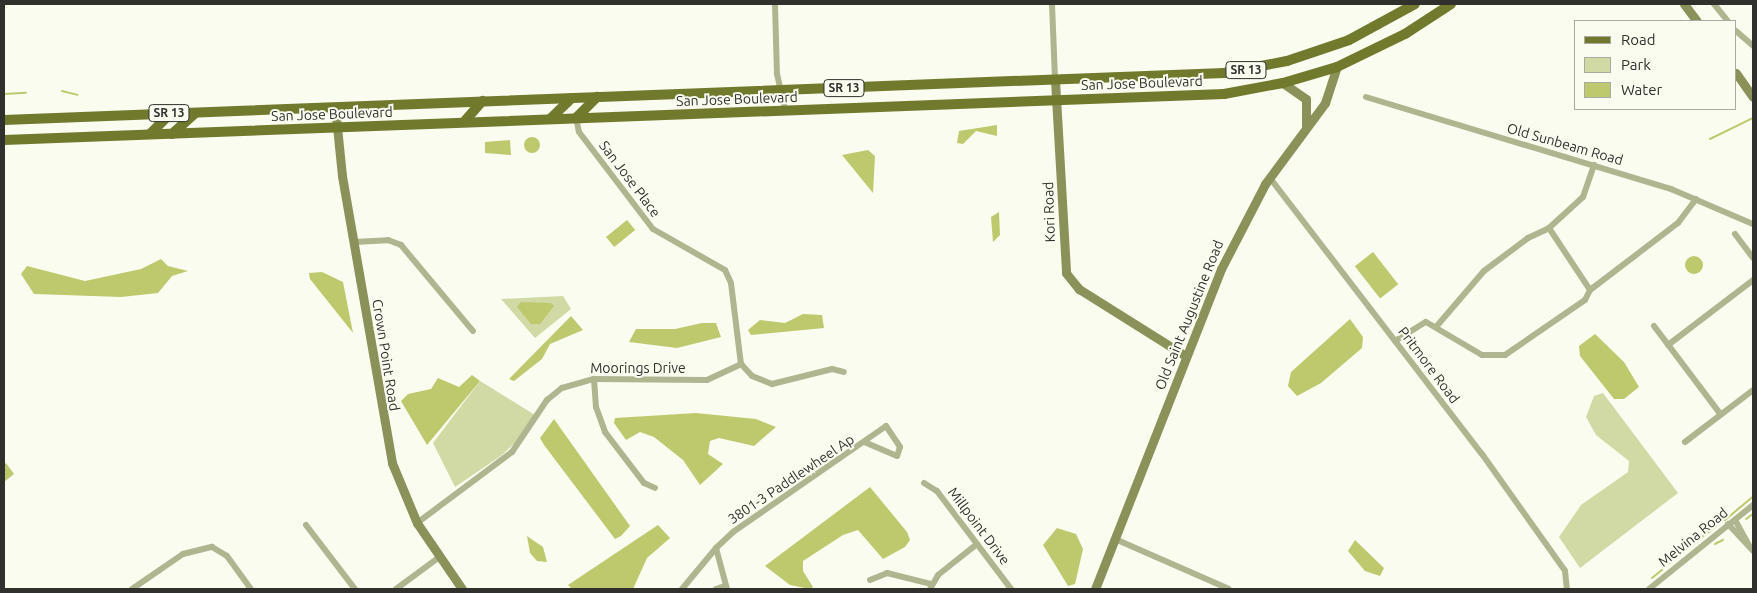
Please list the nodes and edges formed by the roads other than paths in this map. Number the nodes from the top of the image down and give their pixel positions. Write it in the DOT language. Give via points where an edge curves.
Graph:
graph roads {
  1 [pos="775,4"];
  2 [pos="1052,4"];
  3 [pos="1415,4"];
  4 [pos="1451,4"];
  5 [pos="1684,4"];
  6 [pos="1714,4"];
  7 [pos="1696,20"];
  8 [pos="1727,20"];
  9 [pos="1737,32"];
  10 [pos="1753,46"];
  11 [pos="1337,67"];
  12 [pos="1737,74"];
  13 [pos="1055,80"];
  14 [pos="1283,84"];
  15 [pos="781,90"];
  16 [pos="1753,96"];
  17 [pos="596,97"];
  18 [pos="1366,97"];
  19 [pos="572,98"];
  20 [pos="1058,100"];
  21 [pos="482,101"];
  22 [pos="335,107"];
  23 [pos="785,110"];
  24 [pos="196,112"];
  25 [pos="171,113"];
  26 [pos="576,118"];
  27 [pos="550,119"];
  28 [pos="4,120"];
  29 [pos="464,122"];
  30 [pos="336,128"];
  31 [pos="1306,128"];
  32 [pos="172,134"];
  33 [pos="149,135"];
  34 [pos="4,140"];
  35 [pos="1594,166"];
  36 [pos="1270,178"];
  37 [pos="1696,199"];
  38 [pos="1753,224"];
  39 [pos="1549,228"];
  40 [pos="1735,234"];
  41 [pos="354,242"];
  42 [pos="1753,258"];
  43 [pos="1753,280"];
  44 [pos="1590,290"];
  45 [pos="1654,326"];
  46 [pos="1436,327"];
  47 [pos="473,330"];
  48 [pos="1395,341"];
  49 [pos="1668,345"];
  50 [pos="1186,356"];
  51 [pos="741,364"];
  52 [pos="844,372"];
  53 [pos="594,379"];
  54 [pos="1753,390"];
  55 [pos="1721,415"];
  56 [pos="867,442"];
  57 [pos="1685,442"];
  58 [pos="924,483"];
  59 [pos="654,488"];
  60 [pos="1753,505"];
  61 [pos="1734,520"];
  62 [pos="417,523"];
  63 [pos="306,524"];
  64 [pos="1728,524"];
  65 [pos="1114,539"];
  66 [pos="977,544"];
  67 [pos="716,548"];
  68 [pos="1752,549"];
  69 [pos="438,558"];
  70 [pos="870,580"];
  71 [pos="726,587"];
  72 [pos="930,587"];
  73 [pos="132,589"];
  74 [pos="251,589"];
  75 [pos="355,589"];
  76 [pos="396,589"];
  77 [pos="462,589"];
  78 [pos="682,589"];
  79 [pos="716,589"];
  80 [pos="1011,589"];
  81 [pos="1095,589"];
  82 [pos="1229,589"];
  83 [pos="1567,589"];
  84 [pos="1649,589"];
  1 -- 15 [label="street"];
  2 -- 13 [label="street, Kori Road"];
  3 -- 13 [label="main road, San Jose Boulevard / SR 13" via="1349,40 1250,70"];
  4 -- 11 [label="main road, San Jose Boulevard / SR 13" via="1405,34"];
  5 -- 7 [label="street"];
  6 -- 8 [label="street"];
  9 -- 10 [label="street"];
  11 -- 14 [label="main road, San Jose Boulevard / SR 13"];
  11 -- 31 [label="street, Old Saint Augustine Road" via="1331,91"];
  12 -- 16 [label="street"];
  13 -- 15 [label="main road, San Jose Boulevard / SR 13"];
  13 -- 20 [label="street, Kori Road"];
  14 -- 20 [label="main road, San Jose Boulevard / SR 13" via="1224,94"];
  14 -- 31 [label="street" via="1306,98"];
  15 -- 17 [label="main road, San Jose Boulevard / SR 13"];
  15 -- 23 [label="street"];
  17 -- 19 [label="main road, San Jose Boulevard / SR 13"];
  17 -- 26 [label="main road"];
  18 -- 35 [label="street, Old Sunbeam Road"];
  19 -- 21 [label="main road, San Jose Boulevard / SR 13"];
  19 -- 27 [label="main road"];
  20 -- 23 [label="main road, San Jose Boulevard / SR 13"];
  20 -- 50 [label="street, Kori Road" via="1069,279"];
  21 -- 22 [label="main road, San Jose Boulevard / SR 13"];
  21 -- 29 [label="main road"];
  22 -- 24 [label="main road, San Jose Boulevard / SR 13"];
  22 -- 30 [label="street, Crown Point Road"];
  23 -- 26 [label="main road, San Jose Boulevard / SR 13"];
  24 -- 25 [label="main road, San Jose Boulevard / SR 13"];
  24 -- 32 [label="main road"];
  25 -- 28 [label="main road, San Jose Boulevard / SR 13"];
  25 -- 33 [label="main road"];
  26 -- 27 [label="main road, San Jose Boulevard / SR 13"];
  26 -- 51 [label="street, San Jose Place" via="579,132 653,229 725,270 731,283"];
  27 -- 29 [label="main road, San Jose Boulevard / SR 13"];
  29 -- 30 [label="main road, San Jose Boulevard / SR 13"];
  30 -- 32 [label="main road, San Jose Boulevard / SR 13"];
  30 -- 41 [label="street, Crown Point Road"];
  31 -- 36 [label="street, Old Saint Augustine Road"];
  32 -- 33 [label="main road, San Jose Boulevard / SR 13"];
  33 -- 34 [label="main road, San Jose Boulevard / SR 13"];
  35 -- 37 [label="street, Old Sunbeam Road"];
  35 -- 39 [label="street" via="1586,193"];
  36 -- 48 [label="street, Pritmore Road"];
  36 -- 50 [label="street, Old Saint Augustine Road" via="1221,269"];
  37 -- 38 [label="street, Old Sunbeam Road"];
  37 -- 44 [label="street" via="1678,223"];
  39 -- 44 [label="street"];
  39 -- 46 [label="street" via="1528,238 1484,271"];
  40 -- 42 [label="street"];
  41 -- 47 [label="street" via="388,240 401,245"];
  41 -- 62 [label="street, Crown Point Road" via="385,436"];
  43 -- 49 [label="street"];
  44 -- 46 [label="street" via="1566,315 1505,355 1492,358"];
  45 -- 49 [label="street"];
  46 -- 48 [label="street" via="1421,321"];
  48 -- 83 [label="street, Pritmore Road" via="1565,571"];
  49 -- 55 [label="street"];
  50 -- 65 [label="street, Old Saint Augustine Road"];
  51 -- 52 [label="street" via="752,376 772,384 832,370"];
  51 -- 53 [label="street, Moorings Drive" via="707,380"];
  53 -- 59 [label="street" via="596,408 605,432 644,483"];
  53 -- 62 [label="street, Moorings Drive" via="571,383 554,394 520,444"];
  54 -- 55 [label="street"];
  55 -- 57 [label="street"];
  56 -- 56 [label="street, 3801-3 Paddlewheel Ap" via="886,426 900,447 897,456"];
  56 -- 67 [label="street, 3801-3 Paddlewheel Ap" via="732,532"];
  58 -- 66 [label="street, Millpoint Drive" via="937,491"];
  60 -- 61 [label="street, Melvina Road"];
  61 -- 64 [label="street, Melvina Road"];
  61 -- 68 [label="street"];
  62 -- 69 [label="street, Crown Point Road"];
  63 -- 75 [label="street"];
  64 -- 68 [label="street"];
  64 -- 84 [label="street, Melvina Road"];
  65 -- 81 [label="street, Old Saint Augustine Road"];
  65 -- 82 [label="street"];
  66 -- 72 [label="street"];
  66 -- 80 [label="street, Millpoint Drive"];
  67 -- 71 [label="street"];
  67 -- 78 [label="street, 3801-3 Paddlewheel Ap"];
  69 -- 76 [label="street"];
  69 -- 77 [label="street, Crown Point Road"];
  70 -- 72 [label="street" via="887,573"];
  71 -- 79 [label="street"];
  73 -- 74 [label="street" via="183,554 212,547 226,556"];
}
